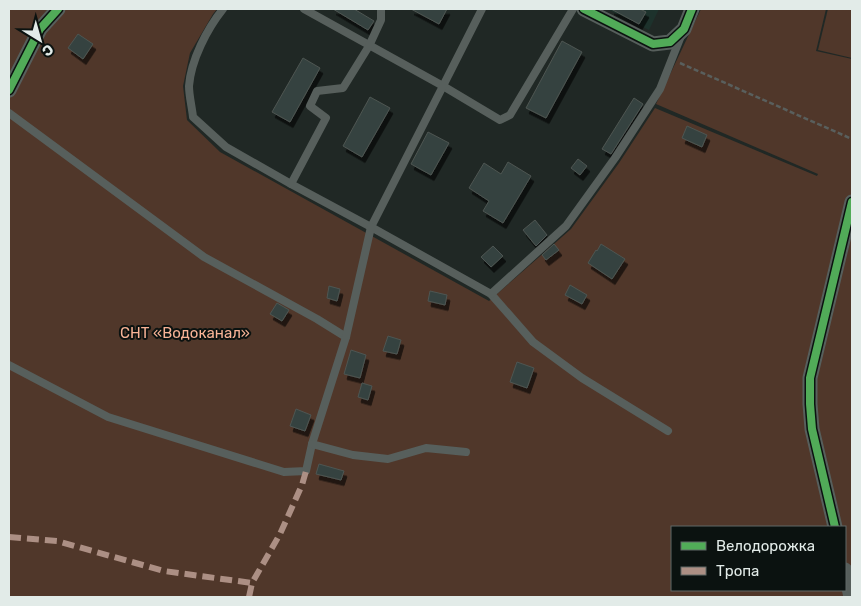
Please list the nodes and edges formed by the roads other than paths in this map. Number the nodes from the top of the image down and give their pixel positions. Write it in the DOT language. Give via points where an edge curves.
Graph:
graph roads {
  1 [pos="58,9"];
  2 [pos="223,9"];
  3 [pos="304,9"];
  4 [pos="381,9"];
  5 [pos="482,9"];
  6 [pos="573,9"];
  7 [pos="584,9"];
  8 [pos="692,9"];
  9 [pos="684,29"];
  10 [pos="368,46"];
  11 [pos="443,86"];
  12 [pos="9,90"];
  13 [pos="9,113"];
  14 [pos="291,184"];
  15 [pos="852,202"];
  16 [pos="371,226"];
  17 [pos="490,294"];
  18 [pos="346,337"];
  19 [pos="9,365"];
  20 [pos="668,430"];
  21 [pos="312,444"];
  22 [pos="466,452"];
  23 [pos="835,526"];
  24 [pos="846,574"];
  25 [pos="851,597"];
  1 -- 12 [label="street" via="40,29"];
  2 -- 14 [label="lane" via="195,57 189,86 193,117 226,147"];
  3 -- 10 [label="lane"];
  4 -- 10 [label="lane" via="381,20"];
  5 -- 11 [label="lane"];
  6 -- 11 [label="lane" via="510,115 500,120"];
  7 -- 9 [label="street" via="653,44 670,42"];
  8 -- 9 [label="street"];
  9 -- 17 [label="lane" via="660,89 616,158 566,226"];
  10 -- 11 [label="lane"];
  10 -- 14 [label="lane" via="343,88 317,91 310,106 326,118"];
  11 -- 16 [label="lane"];
  13 -- 18 [label="lane" via="204,256"];
  14 -- 16 [label="lane"];
  15 -- 23 [label="street" via="810,378 812,429"];
  16 -- 17 [label="lane"];
  16 -- 18 [label="lane"];
  17 -- 20 [label="lane" via="532,342 582,378"];
  18 -- 21 [label="lane"];
  19 -- 21 [label="lane" via="108,417 284,472 306,471"];
  21 -- 22 [label="lane" via="353,455 388,459 426,448"];
  24 -- 25 [label="street"];
}
